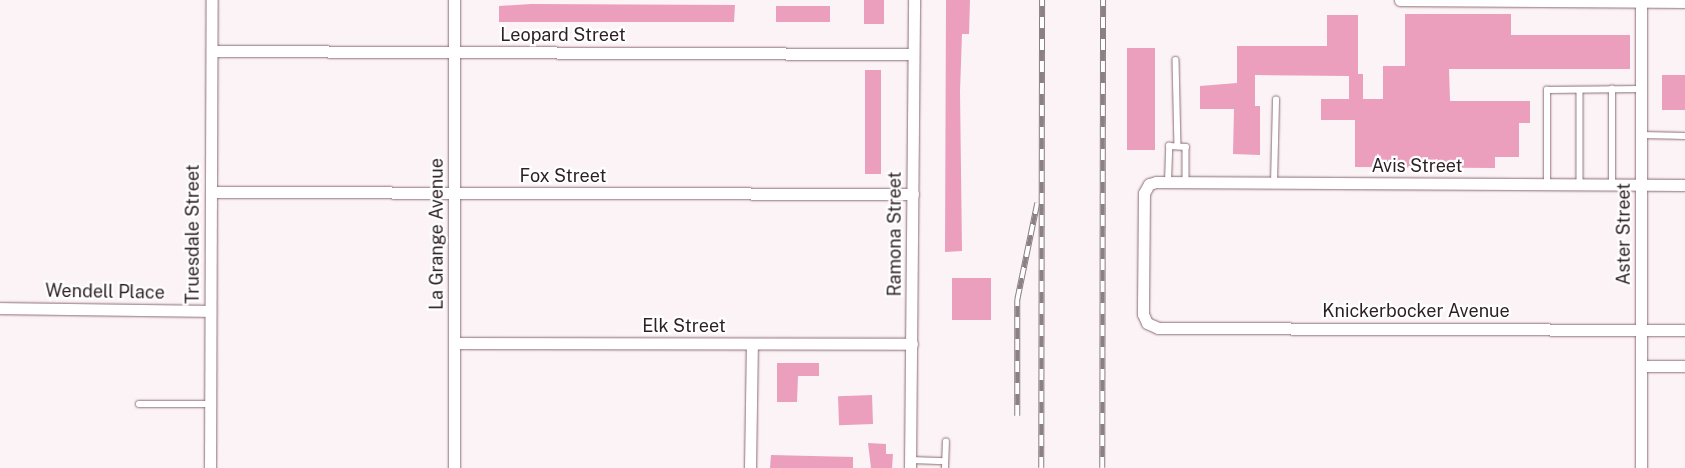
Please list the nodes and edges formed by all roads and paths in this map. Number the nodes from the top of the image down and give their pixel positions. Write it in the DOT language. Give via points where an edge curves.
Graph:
graph roads {
  1 [pos="212,0"];
  2 [pos="454,0"];
  3 [pos="914,0"];
  4 [pos="1400,0"];
  5 [pos="1641,1"];
  6 [pos="1685,2"];
  7 [pos="212,51"];
  8 [pos="454,52"];
  9 [pos="913,54"];
  10 [pos="1176,60"];
  11 [pos="1612,89"];
  12 [pos="1641,89"];
  13 [pos="1580,90"];
  14 [pos="1276,100"];
  15 [pos="1641,136"];
  16 [pos="1685,136"];
  17 [pos="1178,146"];
  18 [pos="1168,182"];
  19 [pos="1186,182"];
  20 [pos="1274,183"];
  21 [pos="1547,184"];
  22 [pos="1580,184"];
  23 [pos="1612,185"];
  24 [pos="1641,185"];
  25 [pos="1685,185"];
  26 [pos="212,192"];
  27 [pos="455,193"];
  28 [pos="913,194"];
  29 [pos="0,308"];
  30 [pos="210,311"];
  31 [pos="1147,323"];
  32 [pos="1641,330"];
  33 [pos="1685,330"];
  34 [pos="455,344"];
  35 [pos="752,344"];
  36 [pos="912,344"];
  37 [pos="1641,366"];
  38 [pos="1685,366"];
  39 [pos="138,404"];
  40 [pos="210,404"];
  41 [pos="946,442"];
  42 [pos="946,461"];
  43 [pos="910,464"];
  44 [pos="210,468"];
  45 [pos="454,468"];
  46 [pos="750,468"];
  47 [pos="945,468"];
  48 [pos="1641,468"];
  1 -- 7 [label="street, Truesdale Street"];
  2 -- 8 [label="street, La Grange Avenue"];
  3 -- 9 [label="street, Ramona Street"];
  4 -- 5 [label="street"];
  5 -- 6 [label="street"];
  5 -- 12 [label="street, Aster Street"];
  7 -- 8 [label="street, Leopard Street"];
  7 -- 26 [label="street, Truesdale Street"];
  8 -- 9 [label="street, Leopard Street"];
  8 -- 27 [label="street, La Grange Avenue"];
  9 -- 28 [label="street, Ramona Street"];
  10 -- 17 [label="lane"];
  11 -- 12 [label="lane"];
  11 -- 13 [label="lane"];
  11 -- 23 [label="lane"];
  12 -- 15 [label="street, Aster Street"];
  13 -- 21 [label="lane" via="1547,90"];
  13 -- 22 [label="lane"];
  14 -- 20 [label="lane"];
  15 -- 16 [label="lane"];
  15 -- 24 [label="street, Aster Street"];
  17 -- 18 [label="lane" via="1169,146"];
  17 -- 19 [label="lane" via="1186,147"];
  18 -- 19 [label="street, Avis Street"];
  18 -- 31 [label="street, Avis Street" via="1149,184 1144,202 1143,314"];
  19 -- 20 [label="street, Avis Street"];
  20 -- 21 [label="street, Avis Street"];
  21 -- 22 [label="street, Avis Street"];
  22 -- 23 [label="street, Avis Street"];
  23 -- 24 [label="street, Avis Street"];
  24 -- 25 [label="street, Avis Street"];
  24 -- 32 [label="street, Aster Street"];
  26 -- 27 [label="street, Fox Street"];
  26 -- 30 [label="street, Truesdale Street"];
  27 -- 28 [label="street, Fox Street"];
  27 -- 34 [label="street, La Grange Avenue"];
  28 -- 36 [label="street, Ramona Street"];
  29 -- 30 [label="street, Wendell Place"];
  30 -- 40 [label="street, Truesdale Street"];
  31 -- 32 [label="street, Knickerbocker Avenue" via="1158,328"];
  32 -- 33 [label="street, Knickerbocker Avenue"];
  32 -- 37 [label="street, Aster Street"];
  34 -- 35 [label="street, Elk Street"];
  34 -- 45 [label="street, La Grange Avenue"];
  35 -- 36 [label="street, Elk Street"];
  35 -- 46 [label="street"];
  36 -- 43 [label="street, Ramona Street"];
  37 -- 38 [label="street"];
  37 -- 48 [label="street, Aster Street"];
  39 -- 40 [label="lane"];
  40 -- 44 [label="street, Truesdale Street"];
  41 -- 42 [label="lane"];
  42 -- 43 [label="lane"];
  42 -- 47 [label="lane"];
}
